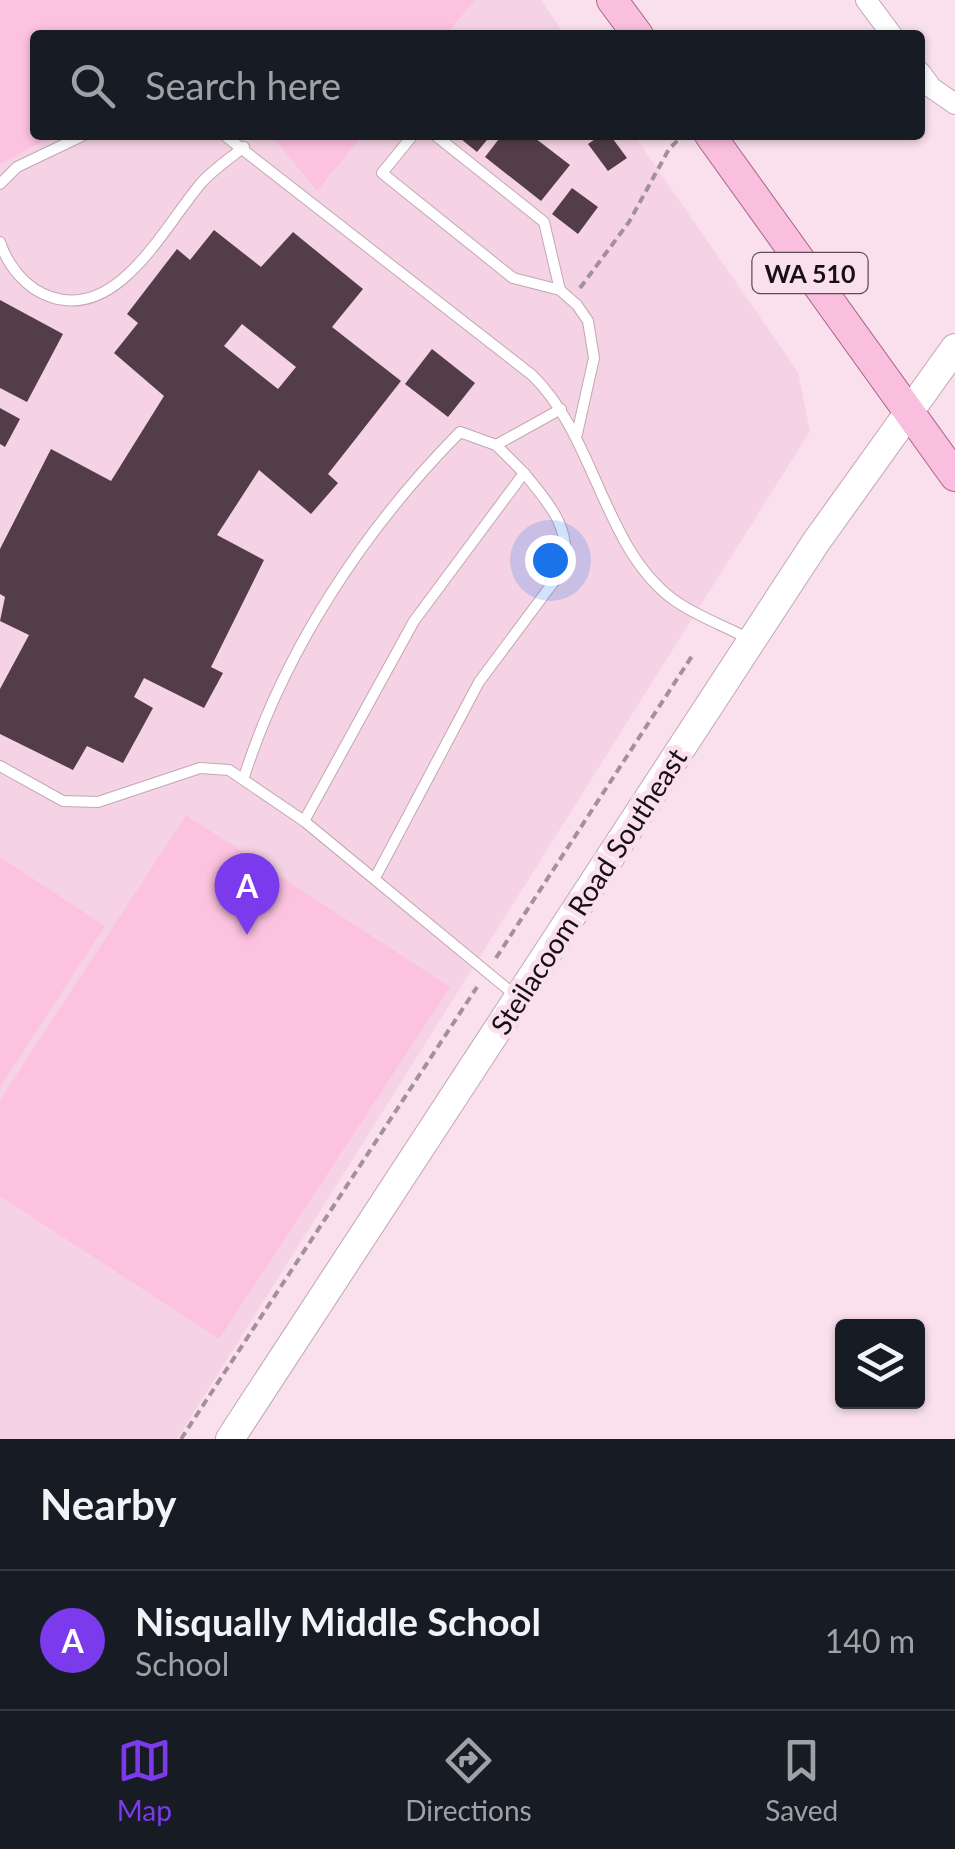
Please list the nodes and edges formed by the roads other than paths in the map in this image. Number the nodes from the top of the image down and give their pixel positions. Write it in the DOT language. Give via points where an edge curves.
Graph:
graph roads {
  1 [pos="612,0"];
  2 [pos="866,0"];
  3 [pos="634,30"];
  4 [pos="888,30"];
  5 [pos="925,79"];
  6 [pos="955,104"];
  7 [pos="74,140"];
  8 [pos="232,140"];
  9 [pos="410,140"];
  10 [pos="441,140"];
  11 [pos="714,140"];
  12 [pos="244,147"];
  13 [pos="18,167"];
  14 [pos="0,176"];
  15 [pos="0,184"];
  16 [pos="0,242"];
  17 [pos="560,290"];
  18 [pos="955,348"];
  19 [pos="562,410"];
  20 [pos="909,412"];
  21 [pos="576,434"];
  22 [pos="496,445"];
  23 [pos="524,473"];
  24 [pos="955,476"];
  25 [pos="752,640"];
  26 [pos="0,766"];
  27 [pos="244,777"];
  28 [pos="304,821"];
  29 [pos="374,878"];
  30 [pos="518,998"];
  31 [pos="230,1439"];
  1 -- 3 [label="main road"];
  2 -- 4 [label="street"];
  5 -- 6 [label="street"];
  7 -- 13 [label="lane"];
  8 -- 12 [label="lane"];
  9 -- 17 [label="lane" via="382,173 513,278"];
  10 -- 17 [label="lane" via="544,222"];
  11 -- 20 [label="main road, WA 510"];
  12 -- 16 [label="lane" via="203,180 112,288 88,300 40,294 18,275"];
  12 -- 19 [label="lane" via="532,375"];
  13 -- 14 [label="lane"];
  13 -- 15 [label="lane"];
  17 -- 21 [label="lane" via="588,322 594,358"];
  18 -- 20 [label="street, Steilacoom Road Southeast"];
  19 -- 21 [label="lane"];
  19 -- 22 [label="lane"];
  20 -- 24 [label="main road, WA 510"];
  20 -- 25 [label="street, Steilacoom Road Southeast"];
  21 -- 25 [label="lane" via="638,562 674,600"];
  22 -- 23 [label="lane"];
  22 -- 27 [label="lane" via="460,432 350,567 280,679"];
  23 -- 28 [label="lane" via="414,621"];
  23 -- 29 [label="lane" via="553,509 568,544 564,568 479,682"];
  25 -- 30 [label="street, Steilacoom Road Southeast"];
  26 -- 27 [label="lane" via="63,801 98,802 200,768"];
  27 -- 28 [label="lane"];
  28 -- 29 [label="lane"];
  29 -- 30 [label="lane"];
  30 -- 31 [label="street, Steilacoom Road Southeast"];
}
